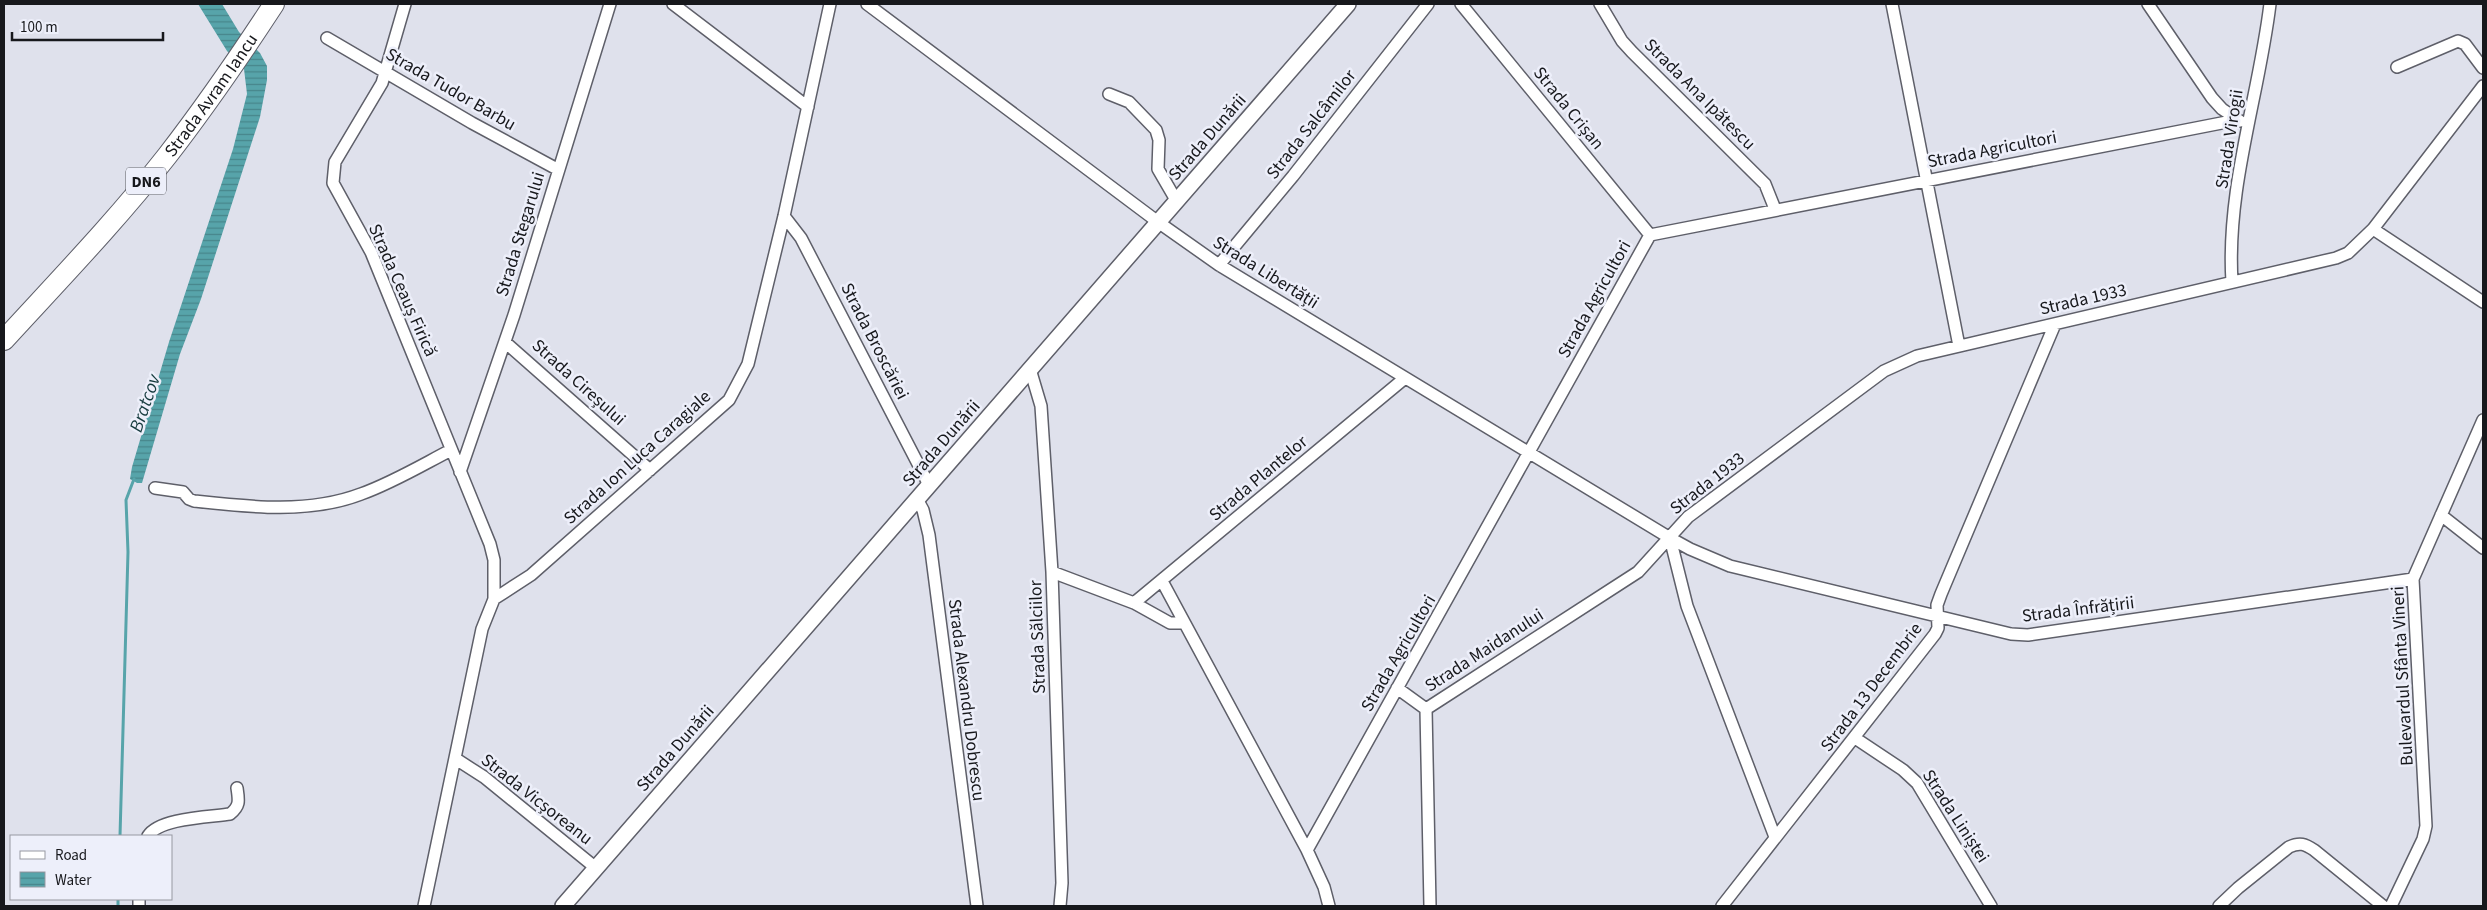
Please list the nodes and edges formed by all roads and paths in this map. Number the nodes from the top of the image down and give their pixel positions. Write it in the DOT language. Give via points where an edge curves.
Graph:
graph roads {
  1 [pos="274,4"];
  2 [pos="405,4"];
  3 [pos="610,4"];
  4 [pos="674,4"];
  5 [pos="830,4"];
  6 [pos="867,4"];
  7 [pos="1348,4"];
  8 [pos="1428,4"];
  9 [pos="1461,4"];
  10 [pos="1600,4"];
  11 [pos="1892,4"];
  12 [pos="2148,4"];
  13 [pos="2270,4"];
  14 [pos="327,38"];
  15 [pos="2397,67"];
  16 [pos="2483,68"];
  17 [pos="386,72"];
  18 [pos="2483,86"];
  19 [pos="1109,94"];
  20 [pos="808,107"];
  21 [pos="2242,121"];
  22 [pos="557,169"];
  23 [pos="1926,180"];
  24 [pos="1176,200"];
  25 [pos="1775,209"];
  26 [pos="784,216"];
  27 [pos="1158,222"];
  28 [pos="2373,229"];
  29 [pos="1650,235"];
  30 [pos="1219,265"];
  31 [pos="2232,282"];
  32 [pos="2483,302"];
  33 [pos="2055,324"];
  34 [pos="4,340"];
  35 [pos="505,342"];
  36 [pos="1959,346"];
  37 [pos="1030,368"];
  38 [pos="1405,378"];
  39 [pos="2483,420"];
  40 [pos="451,450"];
  41 [pos="1528,454"];
  42 [pos="650,470"];
  43 [pos="460,472"];
  44 [pos="929,485"];
  45 [pos="155,488"];
  46 [pos="917,499"];
  47 [pos="2441,515"];
  48 [pos="1670,538"];
  49 [pos="2483,548"];
  50 [pos="1052,572"];
  51 [pos="2413,580"];
  52 [pos="1162,581"];
  53 [pos="494,598"];
  54 [pos="1134,603"];
  55 [pos="1936,614"];
  56 [pos="1183,623"];
  57 [pos="1397,688"];
  58 [pos="1426,709"];
  59 [pos="1855,738"];
  60 [pos="456,759"];
  61 [pos="237,788"];
  62 [pos="149,835"];
  63 [pos="1775,837"];
  64 [pos="1307,850"];
  65 [pos="596,868"];
  66 [pos="565,905"];
  67 [pos="424,906"];
  68 [pos="976,906"];
  69 [pos="1060,906"];
  70 [pos="1329,906"];
  71 [pos="1430,906"];
  72 [pos="1722,906"];
  73 [pos="1991,906"];
  74 [pos="2220,906"];
  75 [pos="2383,906"];
  76 [pos="2391,906"];
  1 -- 34 [label="highway, Strada Avram Iancu / DN6" via="150,178"];
  2 -- 17 [label="street, Strada Ceauș Firică"];
  3 -- 22 [label="street, Strada Stegarului"];
  4 -- 20 [label="street"];
  5 -- 20 [label="street, Strada Ion Luca Caragiale"];
  6 -- 27 [label="street, Strada Libertății"];
  7 -- 24 [label="main road, Strada Dunării"];
  8 -- 30 [label="street, Strada Salcâmilor"];
  9 -- 29 [label="street, Strada Crișan"];
  10 -- 25 [label="street, Strada Ana Ipătescu" via="1622,41 1638,59 1765,184"];
  11 -- 23 [label="street"];
  12 -- 21 [label="street" via="2212,98 2222,109"];
  13 -- 21 [label="street, Strada Virogii" via="2267,29"];
  14 -- 17 [label="street, Strada Tudor Barbu"];
  15 -- 16 [label="street" via="2458,41 2465,44"];
  17 -- 22 [label="street, Strada Tudor Barbu"];
  17 -- 40 [label="street, Strada Ceauș Firică" via="374,100 335,162 333,183 371,252"];
  18 -- 28 [label="street, Strada 1933"];
  19 -- 24 [label="street" via="1129,102 1156,130 1158,169"];
  20 -- 26 [label="street, Strada Ion Luca Caragiale"];
  21 -- 23 [label="street, Strada Agricultori"];
  21 -- 31 [label="street, Strada Virogii" via="2231,246"];
  22 -- 35 [label="street, Strada Stegarului"];
  23 -- 25 [label="street, Strada Agricultori"];
  23 -- 36 [label="street"];
  24 -- 27 [label="main road, Strada Dunării"];
  25 -- 29 [label="street, Strada Agricultori"];
  26 -- 42 [label="street, Strada Ion Luca Caragiale" via="748,364 740,382 728,400"];
  26 -- 44 [label="street, Strada Broscăriei" via="802,238"];
  27 -- 30 [label="street, Strada Libertății"];
  27 -- 37 [label="main road, Strada Dunării"];
  28 -- 31 [label="street, Strada 1933" via="2348,253 2336,258"];
  28 -- 32 [label="street"];
  29 -- 41 [label="street, Strada Agricultori"];
  30 -- 38 [label="street, Strada Libertății"];
  31 -- 33 [label="street, Strada 1933"];
  33 -- 36 [label="street, Strada 1933"];
  33 -- 55 [label="street, Strada 13 Decembrie" via="1941,594"];
  35 -- 42 [label="street, Strada Cireșului"];
  35 -- 43 [label="street, Strada Stegarului"];
  36 -- 48 [label="street, Strada 1933" via="1917,356 1884,371 1688,518"];
  37 -- 44 [label="main road, Strada Dunării"];
  37 -- 50 [label="street, Strada Sălciilor" via="1040,406"];
  38 -- 41 [label="street, Strada Libertății"];
  38 -- 52 [label="street, Strada Plantelor"];
  39 -- 47 [label="street, Bulevardul Sfânta Vineri"];
  40 -- 43 [label="street, Strada Ceauș Firică"];
  40 -- 45 [label="street" via="361,494 320,504 280,508 232,505 194,501 183,492"];
  41 -- 48 [label="street, Strada Libertății"];
  41 -- 57 [label="street, Strada Agricultori"];
  42 -- 53 [label="street, Strada Ion Luca Caragiale" via="531,575"];
  43 -- 53 [label="street, Strada Ceauș Firică" via="490,544 494,560"];
  44 -- 46 [label="main road, Strada Dunării"];
  46 -- 65 [label="main road, Strada Dunării"];
  46 -- 68 [label="street, Strada Alexandru Dobrescu" via="923,510 928,536"];
  47 -- 49 [label="street"];
  47 -- 51 [label="street, Bulevardul Sfânta Vineri"];
  48 -- 55 [label="street, Strada Înfrățirii" via="1730,566"];
  48 -- 58 [label="street, Strada Maidanului" via="1638,572"];
  48 -- 63 [label="street" via="1687,606"];
  50 -- 54 [label="street"];
  50 -- 69 [label="street, Strada Sălciilor" via="1062,884"];
  51 -- 55 [label="street, Strada Înfrățirii" via="2028,635 2011,634"];
  51 -- 76 [label="street, Bulevardul Sfânta Vineri" via="2426,826"];
  52 -- 54 [label="street, Strada Plantelor"];
  52 -- 56 [label="street"];
  53 -- 60 [label="street" via="482,629"];
  54 -- 56 [label="street" via="1170,622"];
  55 -- 59 [label="street, Strada 13 Decembrie" via="1938,628 1935,634"];
  56 -- 64 [label="street"];
  57 -- 58 [label="street"];
  57 -- 64 [label="street, Strada Agricultori"];
  58 -- 71 [label="street, Strada Maidanului"];
  59 -- 63 [label="street, Strada 13 Decembrie"];
  59 -- 73 [label="street, Strada Liniștei" via="1903,770 1917,784"];
  60 -- 65 [label="street, Strada Vicșoreanu" via="484,777"];
  60 -- 67 [label="street"];
  61 -- 62 [label="street" via="239,802 237,809 230,814 164,824"];
  63 -- 72 [label="street, Strada 13 Decembrie"];
  64 -- 70 [label="street"];
  65 -- 66 [label="main road, Strada Dunării"];
  74 -- 75 [label="street" via="2238,888 2298,843 2314,850"];
}
